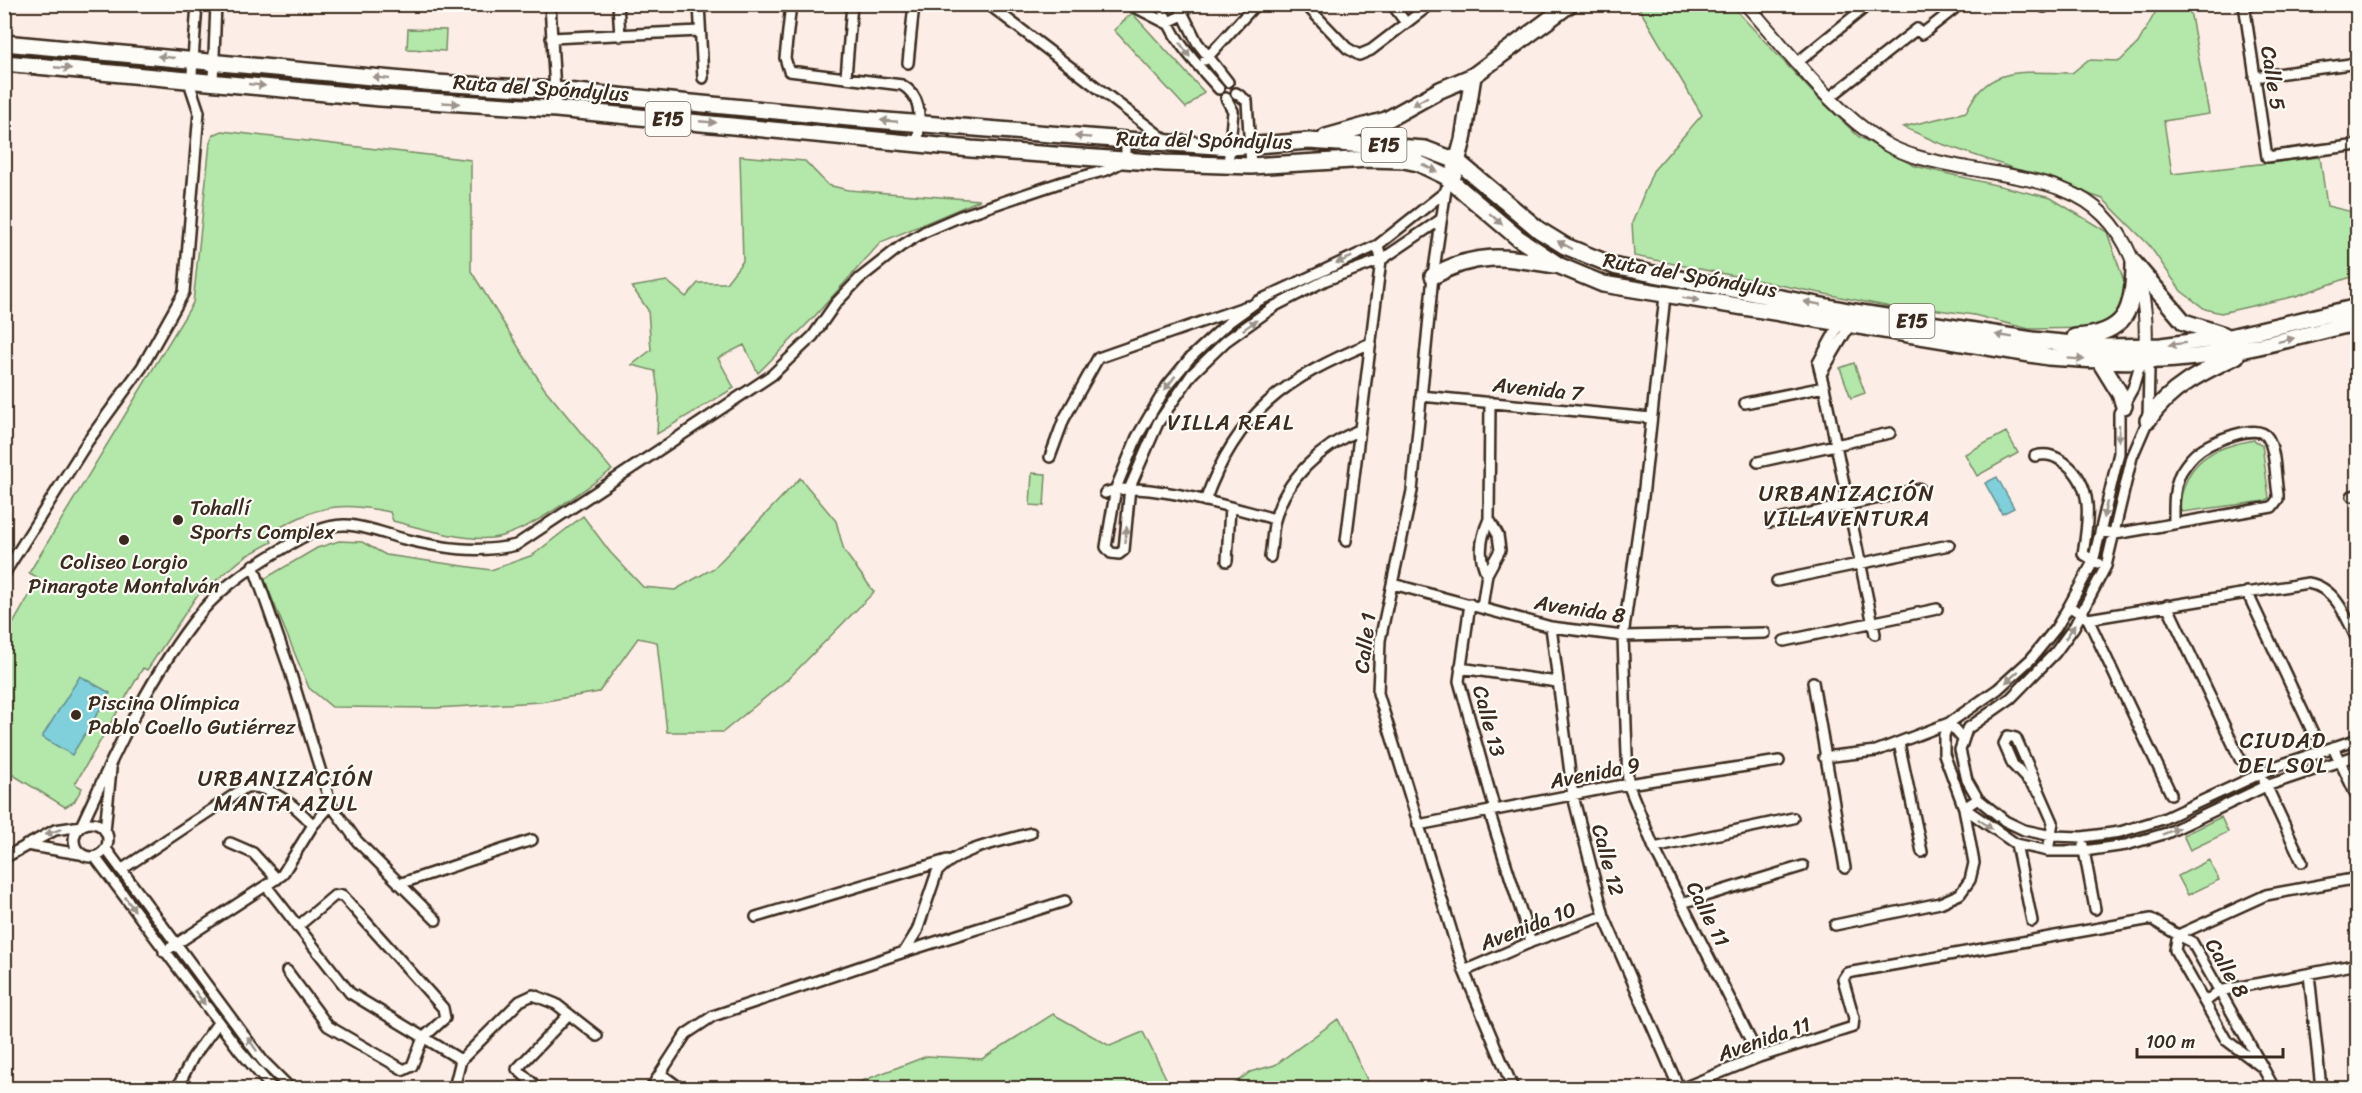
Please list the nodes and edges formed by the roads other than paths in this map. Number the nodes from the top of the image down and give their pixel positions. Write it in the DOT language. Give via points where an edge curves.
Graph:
graph roads {
  1 [pos="550,4"];
  2 [pos="618,4"];
  3 [pos="699,4"];
  4 [pos="791,4"];
  5 [pos="852,4"];
  6 [pos="914,4"];
  7 [pos="988,4"];
  8 [pos="1129,4"];
  9 [pos="1161,4"];
  10 [pos="1178,4"];
  11 [pos="1256,4"];
  12 [pos="1305,4"];
  13 [pos="1392,4"];
  14 [pos="1431,4"];
  15 [pos="1570,4"];
  16 [pos="1746,4"];
  17 [pos="1869,4"];
  18 [pos="1952,4"];
  19 [pos="2244,4"];
  20 [pos="197,8"];
  21 [pos="216,8"];
  22 [pos="1182,16"];
  23 [pos="1166,23"];
  24 [pos="1406,23"];
  25 [pos="700,31"];
  26 [pos="620,36"];
  27 [pos="551,38"];
  28 [pos="4,43"];
  29 [pos="1208,57"];
  30 [pos="193,60"];
  31 [pos="215,62"];
  32 [pos="1798,62"];
  33 [pos="4,63"];
  34 [pos="908,63"];
  35 [pos="2358,63"];
  36 [pos="1200,67"];
  37 [pos="1473,76"];
  38 [pos="846,77"];
  39 [pos="2254,77"];
  40 [pos="703,78"];
  41 [pos="192,79"];
  42 [pos="213,81"];
  43 [pos="1228,82"];
  44 [pos="1219,89"];
  45 [pos="555,90"];
  46 [pos="1236,93"];
  47 [pos="1226,98"];
  48 [pos="1829,98"];
  49 [pos="1247,101"];
  50 [pos="556,109"];
  51 [pos="1233,111"];
  52 [pos="919,124"];
  53 [pos="1126,140"];
  54 [pos="1309,141"];
  55 [pos="918,143"];
  56 [pos="1169,143"];
  57 [pos="2358,144"];
  58 [pos="1231,147"];
  59 [pos="1250,147"];
  60 [pos="1126,160"];
  61 [pos="1457,161"];
  62 [pos="1228,166"];
  63 [pos="1251,166"];
  64 [pos="1448,186"];
  65 [pos="1440,220"];
  66 [pos="1378,245"];
  67 [pos="1381,260"];
  68 [pos="2133,263"];
  69 [pos="1560,266"];
  70 [pos="1322,270"];
  71 [pos="1433,276"];
  72 [pos="1326,280"];
  73 [pos="1665,296"];
  74 [pos="1258,301"];
  75 [pos="1273,302"];
  76 [pos="2358,307"];
  77 [pos="1848,317"];
  78 [pos="2358,322"];
  79 [pos="1218,332"];
  80 [pos="2230,337"];
  81 [pos="2032,340"];
  82 [pos="1226,341"];
  83 [pos="1371,343"];
  84 [pos="2257,346"];
  85 [pos="2145,354"];
  86 [pos="2099,360"];
  87 [pos="1183,366"];
  88 [pos="1192,375"];
  89 [pos="1824,387"];
  90 [pos="1421,396"];
  91 [pos="1490,402"];
  92 [pos="1745,403"];
  93 [pos="2122,410"];
  94 [pos="1148,418"];
  95 [pos="1651,418"];
  96 [pos="2148,420"];
  97 [pos="1158,423"];
  98 [pos="1359,430"];
  99 [pos="1890,433"];
  100 [pos="1834,446"];
  101 [pos="2035,456"];
  102 [pos="1050,457"];
  103 [pos="1758,462"];
  104 [pos="1130,487"];
  105 [pos="1116,489"];
  106 [pos="1920,489"];
  107 [pos="1105,494"];
  108 [pos="1205,501"];
  109 [pos="1847,505"];
  110 [pos="1230,507"];
  111 [pos="1275,519"];
  112 [pos="1489,519"];
  113 [pos="1770,522"];
  114 [pos="2174,523"];
  115 [pos="2101,531"];
  116 [pos="2115,534"];
  117 [pos="1346,541"];
  118 [pos="1949,545"];
  119 [pos="1270,557"];
  120 [pos="1227,561"];
  121 [pos="2092,562"];
  122 [pos="1860,564"];
  123 [pos="253,565"];
  124 [pos="2106,566"];
  125 [pos="1487,573"];
  126 [pos="4,574"];
  127 [pos="1777,581"];
  128 [pos="1393,584"];
  129 [pos="2247,592"];
  130 [pos="1470,604"];
  131 [pos="2167,605"];
  132 [pos="2069,606"];
  133 [pos="1482,607"];
  134 [pos="1937,609"];
  135 [pos="2085,616"];
  136 [pos="1872,623"];
  137 [pos="1551,627"];
  138 [pos="1765,633"];
  139 [pos="1875,634"];
  140 [pos="1623,636"];
  141 [pos="1784,641"];
  142 [pos="2358,642"];
  143 [pos="2031,659"];
  144 [pos="1460,668"];
  145 [pos="2039,669"];
  146 [pos="1813,681"];
  147 [pos="1557,682"];
  148 [pos="1949,723"];
  149 [pos="2313,733"];
  150 [pos="1962,738"];
  151 [pos="2358,739"];
  152 [pos="1899,743"];
  153 [pos="2334,747"];
  154 [pos="2007,753"];
  155 [pos="2358,755"];
  156 [pos="1824,757"];
  157 [pos="2025,759"];
  158 [pos="2240,759"];
  159 [pos="111,761"];
  160 [pos="1779,761"];
  161 [pos="2340,761"];
  162 [pos="2260,774"];
  163 [pos="1628,784"];
  164 [pos="2266,786"];
  165 [pos="2040,793"];
  166 [pos="2171,794"];
  167 [pos="1573,796"];
  168 [pos="1978,799"];
  169 [pos="2358,799"];
  170 [pos="331,805"];
  171 [pos="1964,808"];
  172 [pos="1492,811"];
  173 [pos="1793,818"];
  174 [pos="313,825"];
  175 [pos="1418,825"];
  176 [pos="81,826"];
  177 [pos="105,831"];
  178 [pos="2120,832"];
  179 [pos="1031,833"];
  180 [pos="2052,836"];
  181 [pos="2082,837"];
  182 [pos="532,840"];
  183 [pos="230,843"];
  184 [pos="2016,843"];
  185 [pos="26,845"];
  186 [pos="2126,845"];
  187 [pos="1654,848"];
  188 [pos="106,849"];
  189 [pos="2048,851"];
  190 [pos="2084,851"];
  191 [pos="1922,852"];
  192 [pos="80,854"];
  193 [pos="95,857"];
  194 [pos="955,857"];
  195 [pos="4,858"];
  196 [pos="2302,862"];
  197 [pos="1803,867"];
  198 [pos="1845,868"];
  199 [pos="121,870"];
  200 [pos="2358,878"];
  201 [pos="278,879"];
  202 [pos="399,885"];
  203 [pos="267,887"];
  204 [pos="1065,901"];
  205 [pos="1682,903"];
  206 [pos="2095,909"];
  207 [pos="1604,916"];
  208 [pos="756,917"];
  209 [pos="436,920"];
  210 [pos="2032,921"];
  211 [pos="1835,925"];
  212 [pos="297,927"];
  213 [pos="2178,935"];
  214 [pos="1531,942"];
  215 [pos="176,945"];
  216 [pos="164,952"];
  217 [pos="904,952"];
  218 [pos="2358,964"];
  219 [pos="287,971"];
  220 [pos="1464,971"];
  221 [pos="2309,974"];
  222 [pos="2219,991"];
  223 [pos="2205,1002"];
  224 [pos="569,1014"];
  225 [pos="218,1023"];
  226 [pos="1855,1023"];
  227 [pos="597,1036"];
  228 [pos="423,1038"];
  229 [pos="1759,1057"];
  230 [pos="462,1060"];
  231 [pos="2263,1068"];
  232 [pos="661,1074"];
  233 [pos="179,1087"];
  234 [pos="272,1089"];
  235 [pos="290,1089"];
  236 [pos="454,1089"];
  237 [pos="538,1089"];
  238 [pos="651,1089"];
  239 [pos="680,1089"];
  240 [pos="1513,1089"];
  241 [pos="1681,1089"];
  242 [pos="2274,1089"];
  243 [pos="2321,1089"];
  1 -- 27 [label="street"];
  2 -- 26 [label="street"];
  3 -- 25 [label="street"];
  4 -- 38 [label="street" via="785,58 789,71"];
  5 -- 38 [label="street"];
  6 -- 34 [label="street"];
  7 -- 56 [label="street"];
  8 -- 23 [label="street"];
  9 -- 23 [label="street"];
  10 -- 22 [label="street"];
  11 -- 29 [label="street"];
  12 -- 24 [label="street" via="1347,48 1359,55"];
  13 -- 24 [label="street"];
  14 -- 24 [label="street"];
  15 -- 37 [label="main road"];
  16 -- 32 [label="street"];
  17 -- 32 [label="street"];
  18 -- 48 [label="street" via="1954,9 1930,28 1922,34 1917,29"];
  19 -- 39 [label="street, Calle 5"];
  20 -- 21 [label="street"];
  20 -- 30 [label="street"];
  21 -- 31 [label="street"];
  22 -- 23 [label="street"];
  22 -- 29 [label="street"];
  23 -- 36 [label="street, one-way"];
  25 -- 26 [label="street"];
  25 -- 40 [label="street"];
  26 -- 27 [label="street"];
  27 -- 45 [label="street"];
  30 -- 28 [label="main road, Ruta del Spóndylus / E15, one-way"];
  29 -- 36 [label="street"];
  29 -- 43 [label="street"];
  30 -- 31 [label="main road, Ruta del Spóndylus / E15"];
  30 -- 41 [label="street"];
  31 -- 42 [label="street"];
  45 -- 31 [label="main road, Ruta del Spóndylus / E15, one-way"];
  32 -- 48 [label="street"];
  33 -- 41 [label="main road, Ruta del Spóndylus / E15, one-way"];
  35 -- 39 [label="street"];
  36 -- 44 [label="street"];
  37 -- 54 [label="main road, one-way" via="1386,120"];
  37 -- 61 [label="main road"];
  38 -- 52 [label="street" via="902,85 912,91 919,108"];
  39 -- 57 [label="street, Calle 5" via="2267,157"];
  41 -- 42 [label="main road, Ruta del Spóndylus / E15"];
  41 -- 126 [label="street" via="199,112 183,292 142,367 88,441"];
  42 -- 50 [label="main road, Ruta del Spóndylus / E15, one-way" via="380,98"];
  45 -- 50 [label="street"];
  52 -- 45 [label="main road, Ruta del Spóndylus / E15, one-way"];
  46 -- 49 [label="street"];
  47 -- 51 [label="street"];
  48 -- 68 [label="street" via="1885,143 1908,154 2049,185 2081,198 2111,222"];
  49 -- 51 [label="street"];
  49 -- 59 [label="street"];
  50 -- 55 [label="main road, Ruta del Spóndylus / E15, one-way"];
  51 -- 58 [label="street"];
  53 -- 52 [label="main road, Ruta del Spóndylus / E15, one-way"];
  52 -- 55 [label="street"];
  53 -- 56 [label="main road, Ruta del Spóndylus / E15"];
  53 -- 60 [label="street"];
  54 -- 59 [label="main road, Ruta del Spóndylus / E15"];
  54 -- 61 [label="main road, Ruta del Spóndylus / E15" via="1425,149"];
  55 -- 60 [label="main road, Ruta del Spóndylus / E15"];
  56 -- 58 [label="main road, Ruta del Spóndylus / E15"];
  58 -- 59 [label="main road, Ruta del Spóndylus / E15"];
  58 -- 62 [label="street"];
  59 -- 63 [label="street"];
  60 -- 62 [label="main road, Ruta del Spóndylus / E15"];
  60 -- 123 [label="street" via="1107,170 961,216 909,241 859,279 813,336 772,375 516,545 464,550 344,525 302,537"];
  61 -- 64 [label="main road"];
  77 -- 61 [label="main road, Ruta del Spóndylus / E15, one-way" via="1617,267 1590,257 1539,230"];
  62 -- 63 [label="main road, Ruta del Spóndylus / E15"];
  63 -- 64 [label="main road, Ruta del Spóndylus / E15, one-way" via="1404,160 1418,163"];
  64 -- 65 [label="street, Calle 1"];
  64 -- 66 [label="street"];
  64 -- 69 [label="main road, Ruta del Spóndylus / E15, one-way"];
  65 -- 67 [label="street"];
  65 -- 71 [label="street, Calle 1"];
  66 -- 67 [label="street"];
  66 -- 70 [label="street, one-way"];
  67 -- 72 [label="street"];
  67 -- 83 [label="street"];
  68 -- 80 [label="main road" via="2184,322"];
  68 -- 81 [label="main road" via="2134,296 2123,318 2109,331"];
  68 -- 85 [label="street" via="2143,288"];
  69 -- 71 [label="main road" via="1481,257 1455,264"];
  69 -- 73 [label="main road, Ruta del Spóndylus / E15" via="1603,284"];
  70 -- 72 [label="street"];
  70 -- 75 [label="street"];
  71 -- 90 [label="street, Calle 1"];
  72 -- 75 [label="street"];
  73 -- 77 [label="main road, Ruta del Spóndylus / E15, one-way"];
  73 -- 95 [label="street"];
  74 -- 75 [label="street"];
  74 -- 79 [label="street"];
  74 -- 102 [label="street" via="1098,358 1064,419"];
  82 -- 75 [label="street, one-way"];
  76 -- 80 [label="main road, Ruta del Spóndylus / E15"];
  81 -- 77 [label="main road, Ruta del Spóndylus / E15, one-way"];
  77 -- 86 [label="main road, Ruta del Spóndylus / E15, one-way" via="2006,352"];
  77 -- 89 [label="street" via="1818,363"];
  84 -- 78 [label="main road, Ruta del Spóndylus / E15, one-way"];
  79 -- 82 [label="street"];
  79 -- 87 [label="street"];
  80 -- 85 [label="main road, Ruta del Spóndylus / E15, one-way"];
  81 -- 85 [label="main road, Ruta del Spóndylus / E15"];
  82 -- 88 [label="street"];
  83 -- 98 [label="street"];
  83 -- 108 [label="street" via="1310,372 1248,419 1214,476"];
  84 -- 85 [label="main road, Ruta del Spóndylus / E15" via="2185,358"];
  84 -- 96 [label="main road" via="2194,377 2166,397"];
  85 -- 86 [label="main road, Ruta del Spóndylus / E15"];
  85 -- 93 [label="street"];
  85 -- 96 [label="street" via="2149,369"];
  86 -- 93 [label="main road" via="2120,394"];
  87 -- 88 [label="street"];
  87 -- 94 [label="street, one-way"];
  88 -- 97 [label="street"];
  89 -- 92 [label="street"];
  89 -- 100 [label="street"];
  90 -- 91 [label="street, Avenida 7"];
  90 -- 128 [label="street, Calle 1" via="1412,491"];
  91 -- 95 [label="street, Avenida 7"];
  91 -- 112 [label="street"];
  93 -- 115 [label="street, one-way" via="2119,453"];
  94 -- 97 [label="street"];
  94 -- 105 [label="street"];
  95 -- 140 [label="street"];
  96 -- 116 [label="street" via="2132,456"];
  97 -- 104 [label="street"];
  98 -- 111 [label="street" via="1333,443 1306,466 1286,492"];
  98 -- 117 [label="street"];
  99 -- 100 [label="street"];
  100 -- 103 [label="street"];
  100 -- 109 [label="street"];
  101 -- 121 [label="street" via="2055,456 2073,470 2084,486 2088,522 2083,554"];
  104 -- 105 [label="street"];
  105 -- 104 [label="street, one-way" via="1106,547 1119,554 1126,542"];
  104 -- 108 [label="street"];
  105 -- 107 [label="street"];
  106 -- 109 [label="street"];
  108 -- 110 [label="street"];
  109 -- 113 [label="street"];
  109 -- 122 [label="street"];
  110 -- 111 [label="street"];
  110 -- 120 [label="street"];
  111 -- 119 [label="street"];
  112 -- 125 [label="street" via="1481,550"];
  112 -- 125 [label="street" via="1500,544"];
  114 -- 114 [label="street" via="2263,509 2276,503 2270,443 2265,435 2236,434 2198,452 2176,483"];
  114 -- 116 [label="street"];
  115 -- 116 [label="street"];
  115 -- 121 [label="street"];
  116 -- 124 [label="street"];
  118 -- 122 [label="street"];
  121 -- 124 [label="street"];
  121 -- 132 [label="street"];
  122 -- 127 [label="street"];
  122 -- 136 [label="street"];
  123 -- 159 [label="street" via="195,621 164,666"];
  123 -- 170 [label="street"];
  124 -- 135 [label="street"];
  125 -- 133 [label="street"];
  128 -- 130 [label="street, Avenida 8"];
  128 -- 175 [label="street, Calle 1" via="1380,640 1378,693"];
  129 -- 131 [label="street"];
  129 -- 142 [label="street" via="2297,583 2318,585 2337,601"];
  129 -- 149 [label="street"];
  130 -- 133 [label="street, Avenida 8"];
  130 -- 144 [label="street, Calle 13"];
  131 -- 135 [label="street"];
  131 -- 158 [label="street"];
  132 -- 135 [label="street"];
  132 -- 143 [label="street"];
  133 -- 137 [label="street, Avenida 8"];
  134 -- 136 [label="street"];
  145 -- 135 [label="street, one-way"];
  135 -- 166 [label="street"];
  136 -- 139 [label="street"];
  136 -- 141 [label="street"];
  137 -- 140 [label="street, Avenida 8"];
  137 -- 147 [label="street, Calle 12"];
  138 -- 140 [label="street, Avenida 8"];
  140 -- 163 [label="street"];
  143 -- 145 [label="street"];
  143 -- 148 [label="street, one-way" via="1998,689"];
  144 -- 147 [label="street"];
  144 -- 172 [label="street, Calle 13" via="1459,681"];
  145 -- 150 [label="street" via="2011,698 1967,729"];
  146 -- 156 [label="street"];
  147 -- 167 [label="street, Calle 12"];
  148 -- 150 [label="street"];
  148 -- 152 [label="street"];
  148 -- 171 [label="street" via="1944,735 1944,754"];
  150 -- 168 [label="street" via="1963,768"];
  151 -- 153 [label="street"];
  152 -- 156 [label="street" via="1876,751"];
  152 -- 191 [label="street"];
  153 -- 161 [label="street"];
  153 -- 162 [label="street"];
  154 -- 157 [label="street"];
  154 -- 157 [label="street" via="2004,741 2012,735"];
  154 -- 165 [label="street" via="2021,776"];
  155 -- 161 [label="street"];
  156 -- 198 [label="street"];
  157 -- 165 [label="street"];
  159 -- 176 [label="street"];
  159 -- 177 [label="street"];
  160 -- 163 [label="street, Avenida 9"];
  161 -- 164 [label="street"];
  161 -- 169 [label="street"];
  162 -- 164 [label="street"];
  162 -- 178 [label="street" via="2163,819"];
  163 -- 167 [label="street, Avenida 9"];
  163 -- 187 [label="street, Calle 11"];
  186 -- 164 [label="street, one-way" via="2167,833"];
  164 -- 196 [label="street"];
  165 -- 180 [label="street" via="2053,822"];
  167 -- 172 [label="street, Avenida 9"];
  167 -- 207 [label="street, Calle 12"];
  168 -- 171 [label="street"];
  168 -- 180 [label="street" via="2005,821"];
  170 -- 174 [label="street"];
  170 -- 202 [label="street" via="357,841"];
  171 -- 184 [label="street, one-way"];
  171 -- 211 [label="street" via="1974,863 1970,880 1960,894 1940,903"];
  172 -- 175 [label="street, Avenida 9"];
  172 -- 214 [label="street, Calle 13"];
  173 -- 187 [label="street"];
  174 -- 199 [label="street" via="292,804 254,786 246,787"];
  174 -- 201 [label="street"];
  175 -- 220 [label="street, Calle 1"];
  176 -- 177 [label="street" via="92,823"];
  176 -- 185 [label="street, one-way" via="55,830"];
  176 -- 192 [label="street" via="73,840"];
  177 -- 188 [label="street"];
  178 -- 181 [label="street"];
  178 -- 186 [label="street"];
  179 -- 194 [label="street"];
  180 -- 181 [label="street"];
  180 -- 189 [label="street"];
  181 -- 190 [label="street"];
  182 -- 202 [label="street"];
  183 -- 201 [label="street" via="253,853"];
  184 -- 189 [label="street"];
  184 -- 210 [label="street"];
  185 -- 192 [label="street"];
  185 -- 195 [label="street"];
  186 -- 190 [label="street"];
  187 -- 205 [label="street, Calle 11"];
  188 -- 193 [label="street"];
  188 -- 199 [label="street"];
  189 -- 190 [label="street"];
  190 -- 206 [label="street"];
  192 -- 193 [label="street"];
  193 -- 216 [label="street, one-way"];
  194 -- 208 [label="street"];
  194 -- 217 [label="street" via="937,872 917,931"];
  197 -- 205 [label="street"];
  199 -- 215 [label="street"];
  200 -- 213 [label="street" via="2266,895"];
  201 -- 203 [label="street"];
  202 -- 209 [label="street"];
  203 -- 212 [label="street"];
  203 -- 215 [label="street"];
  204 -- 217 [label="street"];
  205 -- 229 [label="street, Calle 11"];
  207 -- 214 [label="street, Avenida 10"];
  207 -- 241 [label="street, Calle 12"];
  212 -- 228 [label="street" via="350,993"];
  212 -- 228 [label="street" via="334,896 342,895 443,1008 442,1023"];
  213 -- 222 [label="street, Calle 8" via="2192,942"];
  213 -- 223 [label="street" via="2175,950"];
  213 -- 226 [label="street, Calle 8" via="2151,919 1847,973 1843,980"];
  214 -- 220 [label="street, Avenida 10"];
  215 -- 216 [label="street"];
  235 -- 215 [label="street, one-way" via="264,1061"];
  216 -- 225 [label="street, one-way"];
  217 -- 232 [label="street" via="713,1016 686,1034"];
  218 -- 221 [label="street"];
  219 -- 228 [label="street" via="327,1026 404,1070 412,1066"];
  220 -- 240 [label="street, Calle 1"];
  221 -- 222 [label="street"];
  221 -- 243 [label="street"];
  222 -- 223 [label="street"];
  222 -- 231 [label="street, Calle 8"];
  223 -- 231 [label="street" via="2226,1040"];
  224 -- 227 [label="street"];
  224 -- 230 [label="street" via="533,995 519,1001"];
  224 -- 237 [label="street" via="517,1069"];
  225 -- 233 [label="street"];
  225 -- 234 [label="street"];
  226 -- 229 [label="street, Avenida 11" via="1848,1030"];
  228 -- 230 [label="street"];
  229 -- 241 [label="street, Avenida 11"];
  230 -- 236 [label="street"];
  231 -- 242 [label="street, Calle 8"];
  232 -- 238 [label="street"];
  232 -- 239 [label="street"];
}
